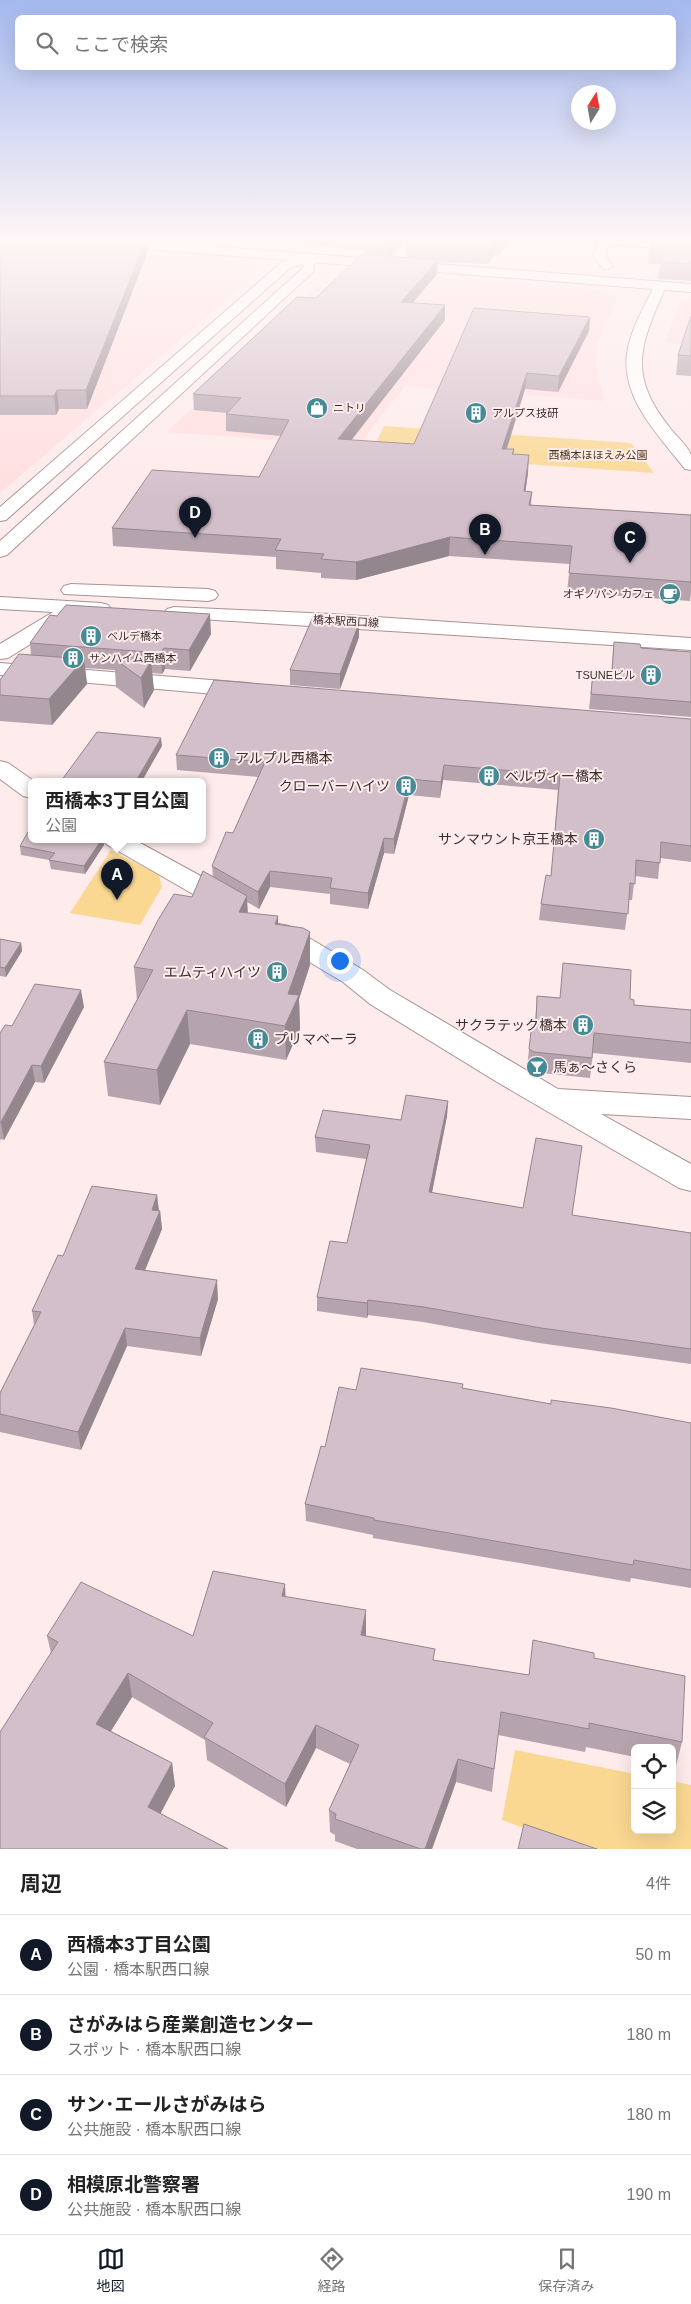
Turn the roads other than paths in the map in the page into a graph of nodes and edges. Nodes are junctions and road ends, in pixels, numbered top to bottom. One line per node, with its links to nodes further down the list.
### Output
1 (216, 326): 5 (main road)
2 (246, 326): 6 (main road)
3 (644, 326): 4 (main road)
4 (691, 466)
5 (0, 516)
6 (0, 551)
7 (0, 589): 10 (main road, 橋本駅西口線)
8 (0, 603): 9 (main road, 橋本駅西口線)
9 (75, 608): 13 (main road, 橋本駅西口線); 14 (main road)
10 (486, 611)
11 (578, 617): 12 (main road)
12 (691, 625)
13 (691, 644)
14 (0, 653)
15 (0, 669): 16 (main road)
16 (266, 692)
17 (0, 768): 18 (main road)
18 (28, 789)
19 (122, 843): 20 (main road)
20 (551, 1100): 21 (main road); 22 (main road)
21 (691, 1108)
22 (691, 1179)

